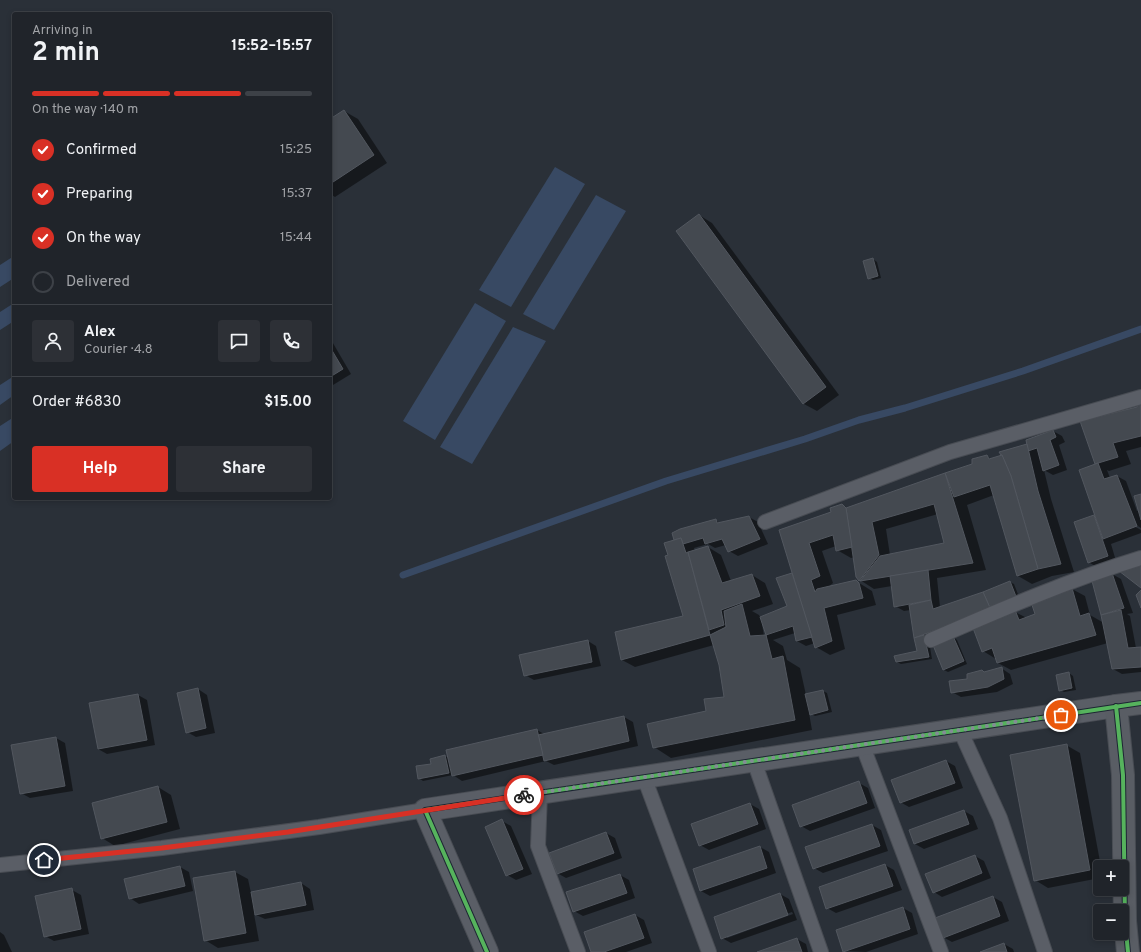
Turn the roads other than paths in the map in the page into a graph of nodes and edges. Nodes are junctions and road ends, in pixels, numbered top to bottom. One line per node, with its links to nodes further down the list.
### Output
1 (1141, 397): 2 (lane)
2 (765, 522)
3 (1141, 558): 4 (lane)
4 (931, 640)
5 (1141, 703): 6 (street)
6 (1116, 706): 7 (street); 20 (street)
7 (960, 730): 8 (street); 19 (lane)
8 (862, 744): 9 (street); 18 (lane)
9 (754, 761): 10 (street); 17 (lane)
10 (644, 777): 11 (street); 16 (lane)
11 (540, 793): 12 (street); 15 (lane)
12 (425, 810): 13 (lane); 14 (street)
13 (0, 865)
14 (487, 952)
15 (578, 952)
16 (709, 952)
17 (821, 952)
18 (941, 952)
19 (1045, 952)
20 (1128, 952)

